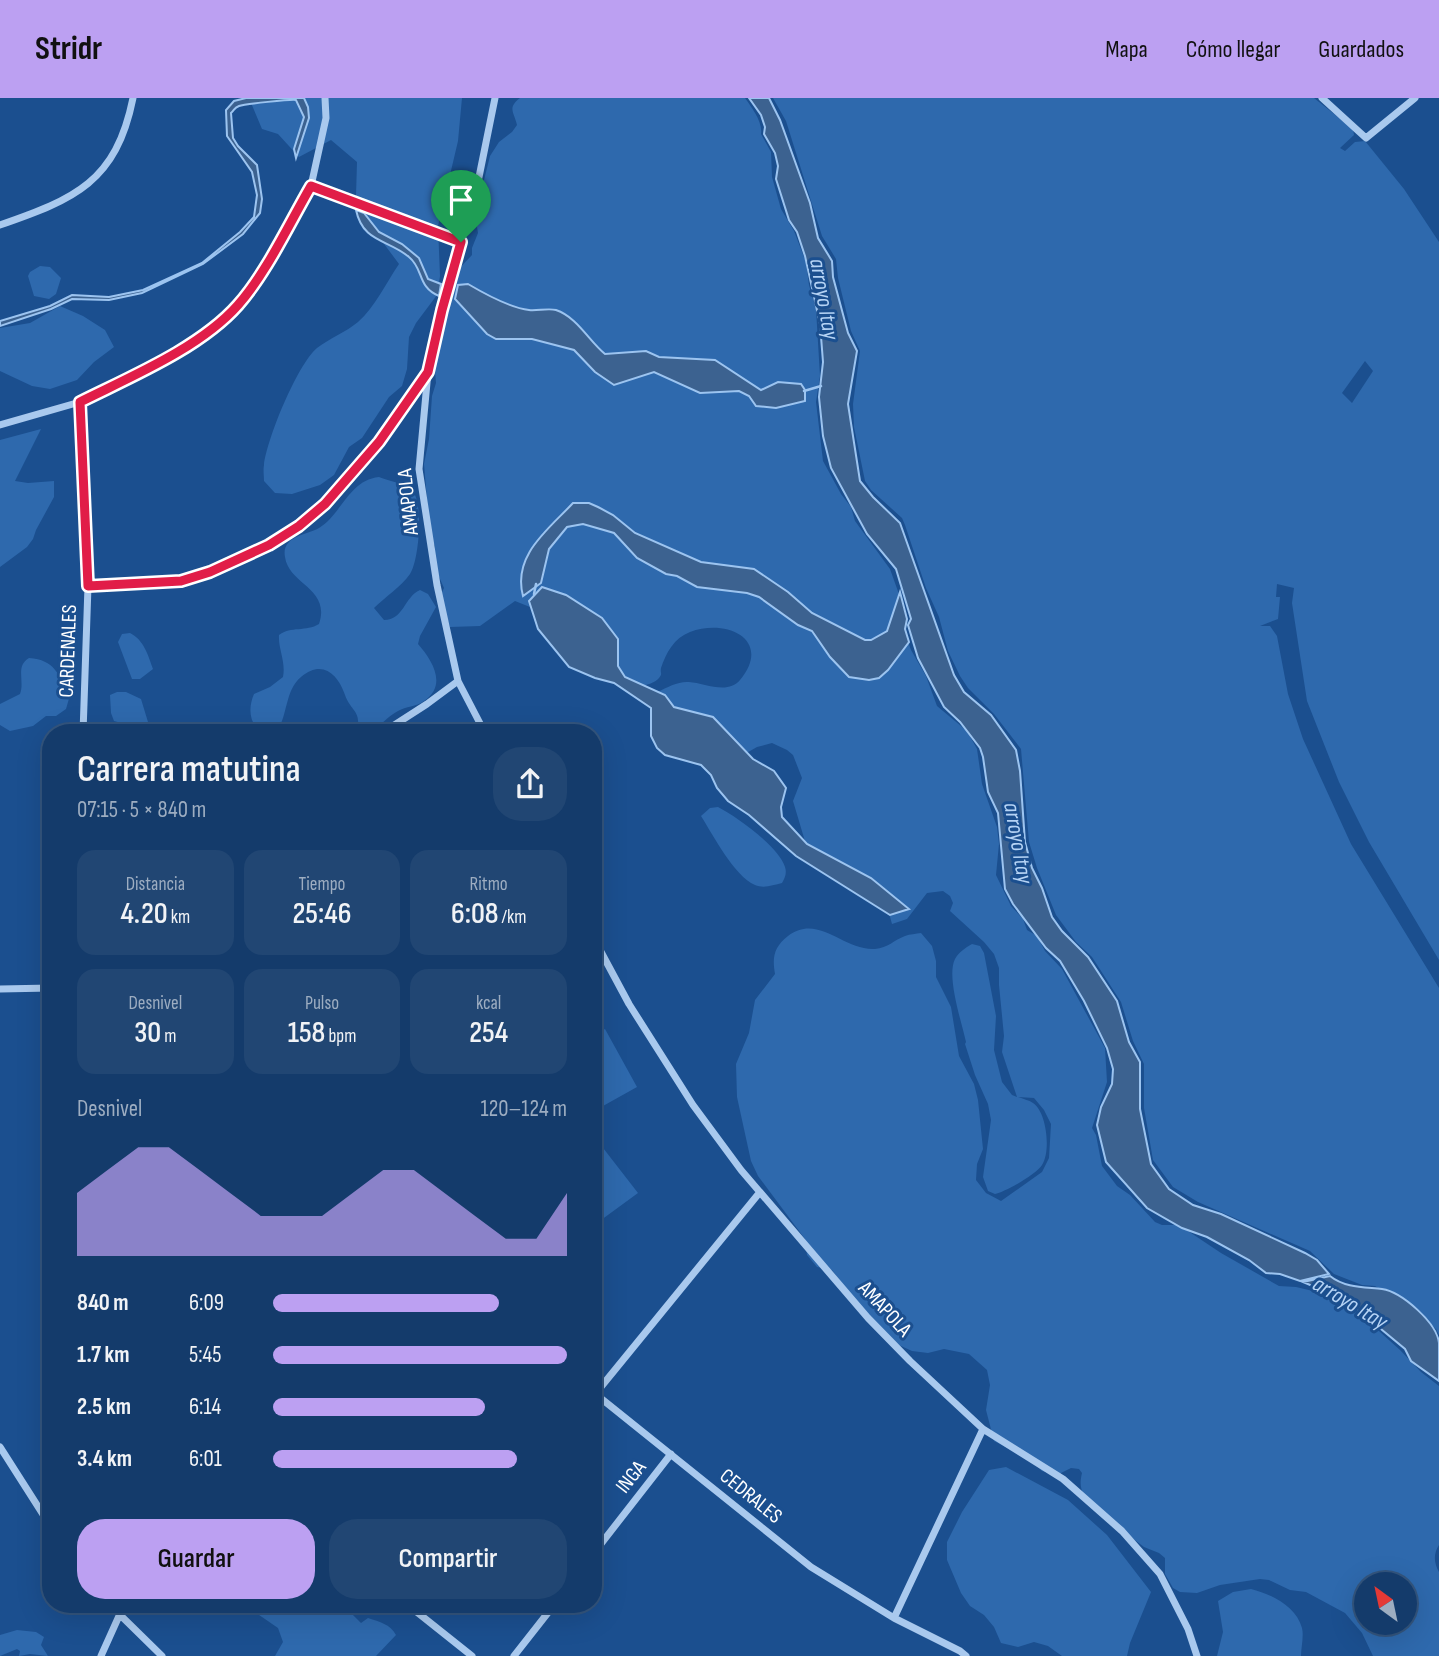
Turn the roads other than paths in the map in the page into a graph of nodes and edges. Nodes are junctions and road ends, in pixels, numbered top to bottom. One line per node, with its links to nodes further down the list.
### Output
1 (133, 98): 7 (street)
2 (325, 98): 6 (street)
3 (495, 98): 8 (street, AMAPOLA)
4 (1322, 98): 5 (street)
5 (1415, 98)
6 (311, 186): 8 (street); 10 (street)
7 (0, 225)
8 (461, 242): 9 (street, AMAPOLA)
9 (428, 372): 12 (street); 13 (street, AMAPOLA)
10 (80, 402): 11 (street); 12 (street, CARDENALES)
11 (0, 425)
12 (88, 586): 14 (street, CARDENALES)
13 (458, 681): 15 (street); 16 (street, AMAPOLA)
14 (83, 724)
15 (396, 724)
16 (480, 724)
17 (602, 954): 20 (street, AMAPOLA)
18 (42, 988): 19 (street)
19 (0, 989)
20 (760, 1192): 21 (street); 23 (street, AMAPOLA)
21 (602, 1383)
22 (602, 1399): 25 (street, CEDRALES)
23 (984, 1429): 32 (street); 38 (street, AMAPOLA)
24 (0, 1447): 26 (street)
25 (671, 1454): 27 (street, INGA); 32 (street, CEDRALES)
26 (42, 1513)
27 (602, 1542)
28 (117, 1613): 31 (street)
29 (418, 1613): 35 (street)
30 (548, 1613): 36 (street)
31 (119, 1616): 33 (street); 34 (street)
32 (894, 1618): 37 (street, CEDRALES)
33 (101, 1656)
34 (162, 1656)
35 (472, 1656)
36 (514, 1656)
37 (965, 1656)
38 (1197, 1656)

